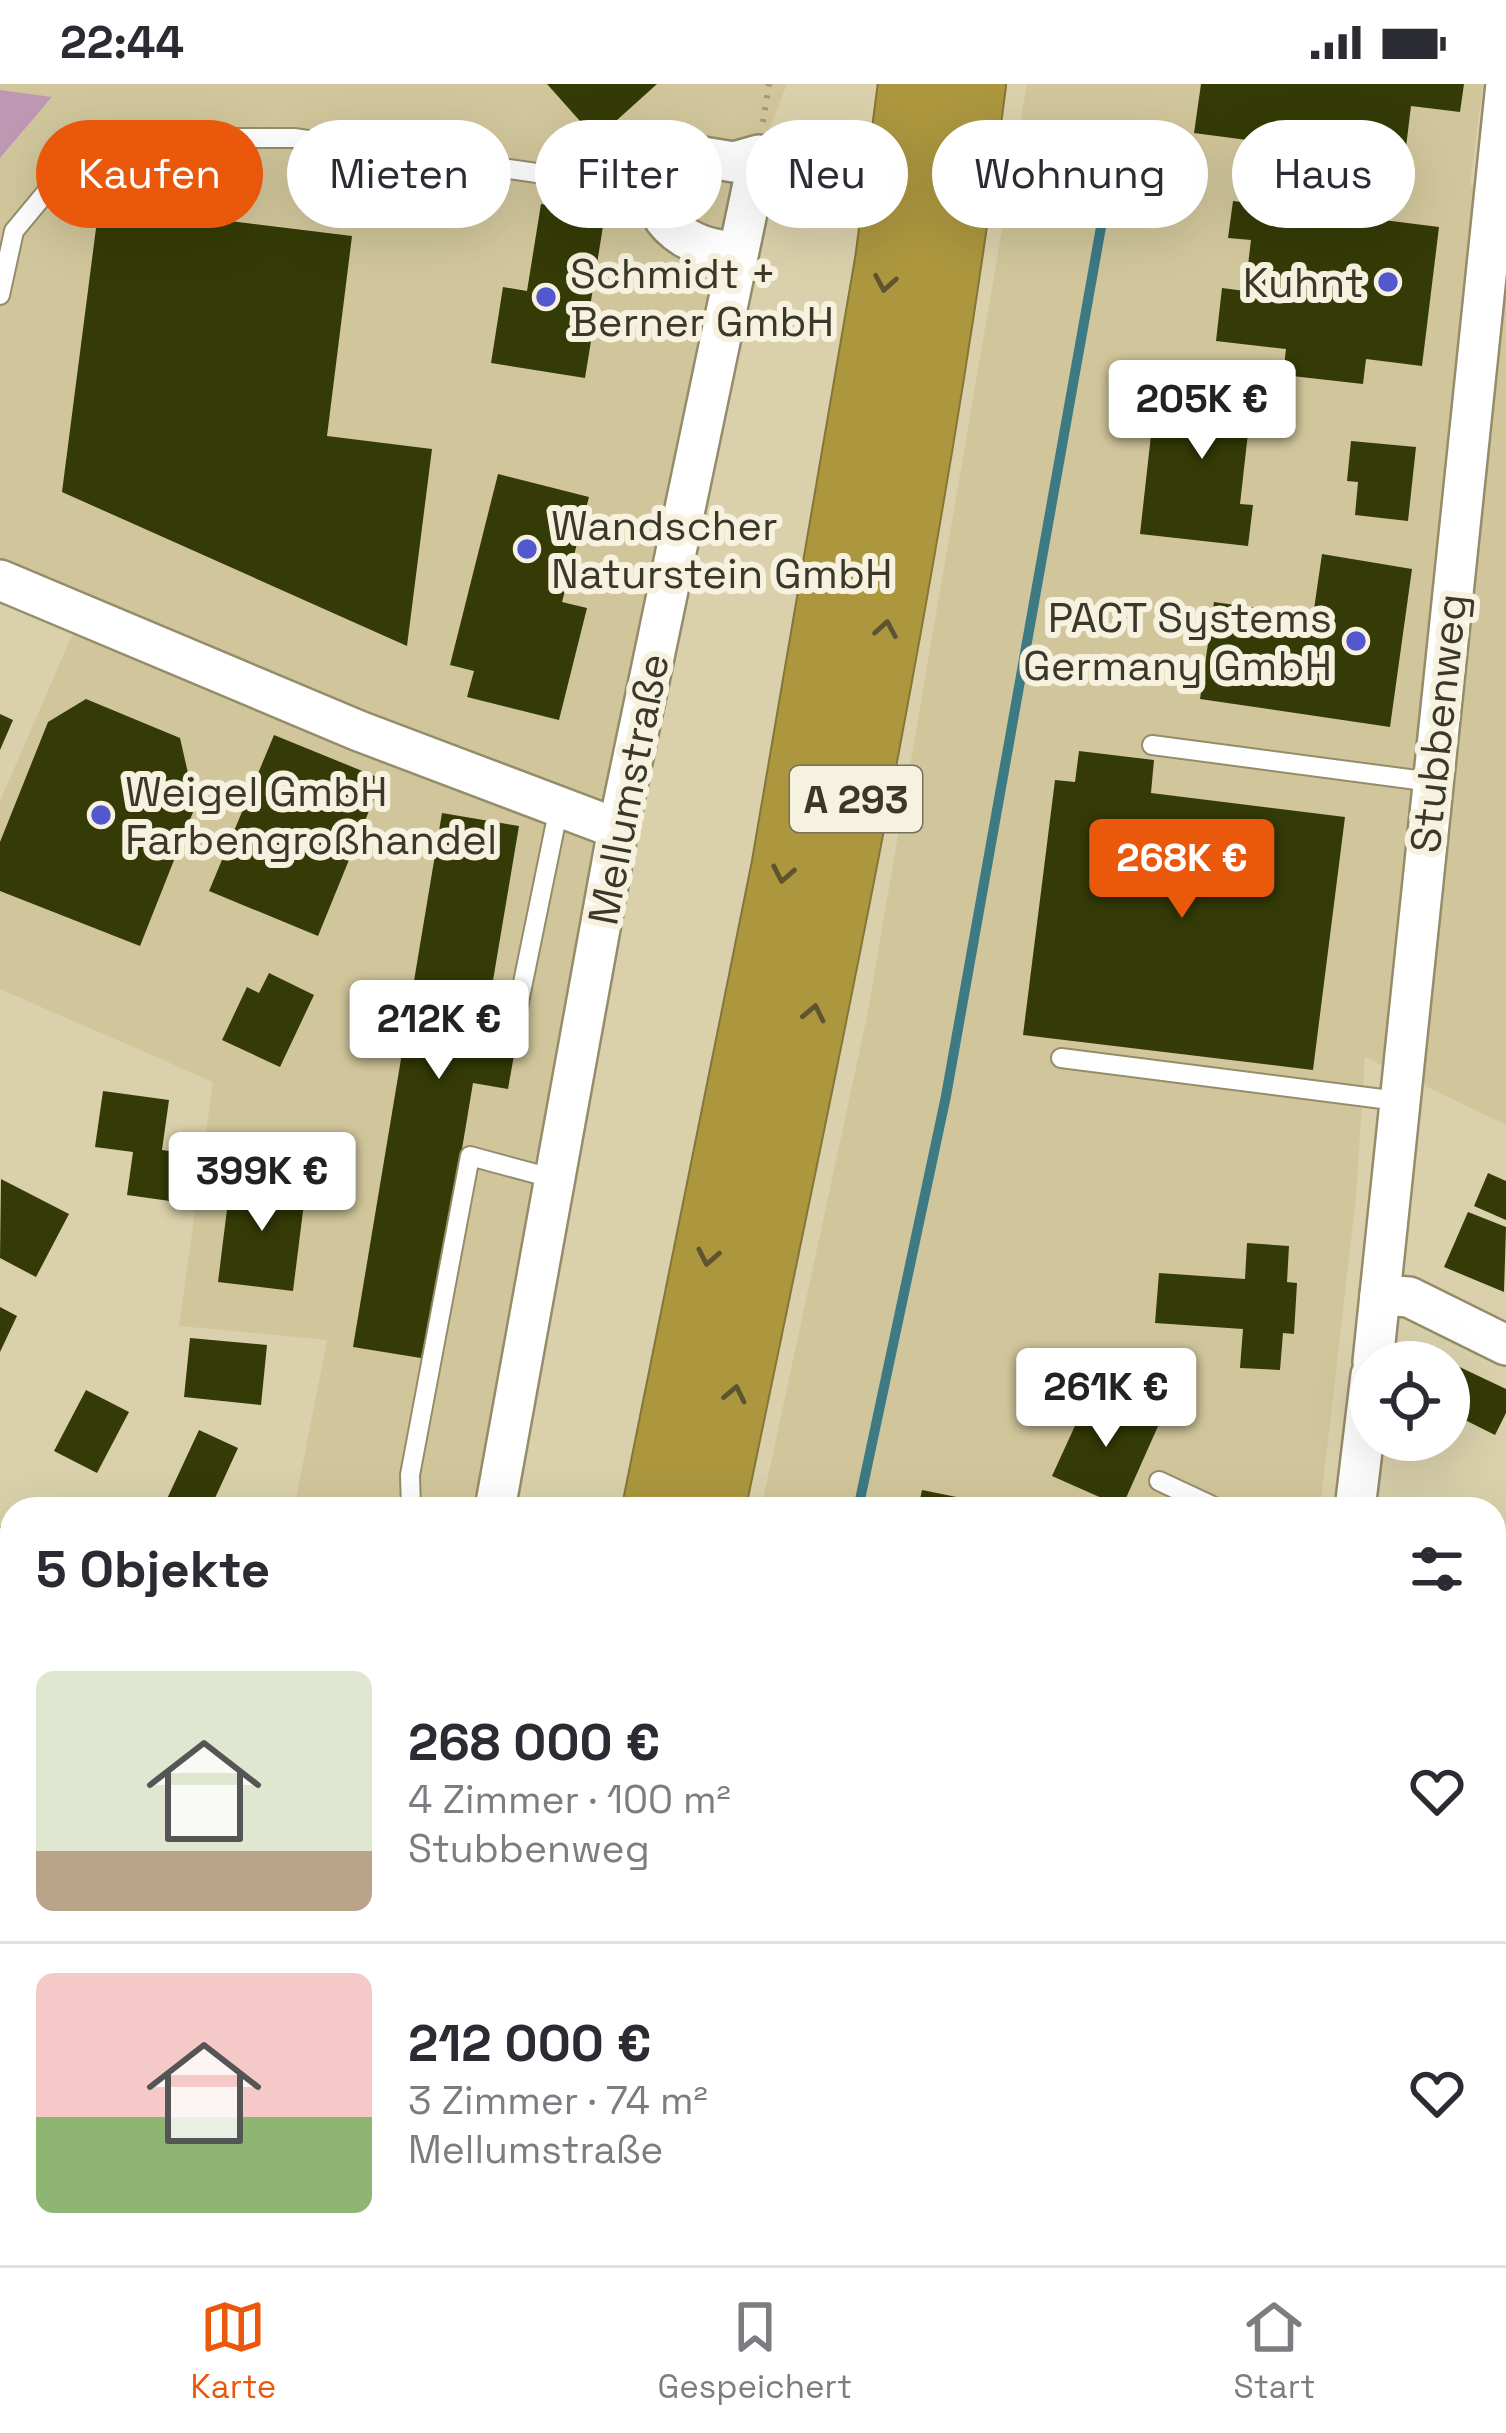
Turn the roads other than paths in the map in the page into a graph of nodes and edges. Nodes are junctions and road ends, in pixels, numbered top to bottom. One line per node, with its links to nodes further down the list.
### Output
1 (912, 84): 25 (highway, A 293, one-way to 25)
2 (972, 84): 26 (highway, A 293, one-way to 2)
3 (1506, 84): 11 (street, Stubbenweg)
4 (722, 160): 7 (street, Mellumstraße)
5 (535, 173): 8 (lane)
6 (670, 228): 7 (street)
7 (732, 284): 13 (street, Mellumstraße)
8 (0, 295)
9 (0, 580): 12 (street)
10 (1152, 745): 11 (lane)
11 (1432, 782): 16 (street, Stubbenweg)
12 (559, 807): 13 (street); 14 (lane)
13 (618, 829): 17 (street, Mellumstraße)
14 (518, 1007)
15 (1061, 1058): 16 (lane)
16 (1398, 1101): 18 (street, Stubbenweg)
17 (555, 1179): 23 (lane); 24 (street, Mellumstraße)
18 (1380, 1295): 19 (street, Stubbenweg); 20 (street)
19 (1375, 1341)
20 (1506, 1345)
21 (1361, 1461): 28 (street)
22 (1159, 1481): 27 (lane)
23 (412, 1497)
24 (498, 1497)
25 (658, 1497)
26 (713, 1497)
27 (1194, 1497)
28 (1356, 1497)

